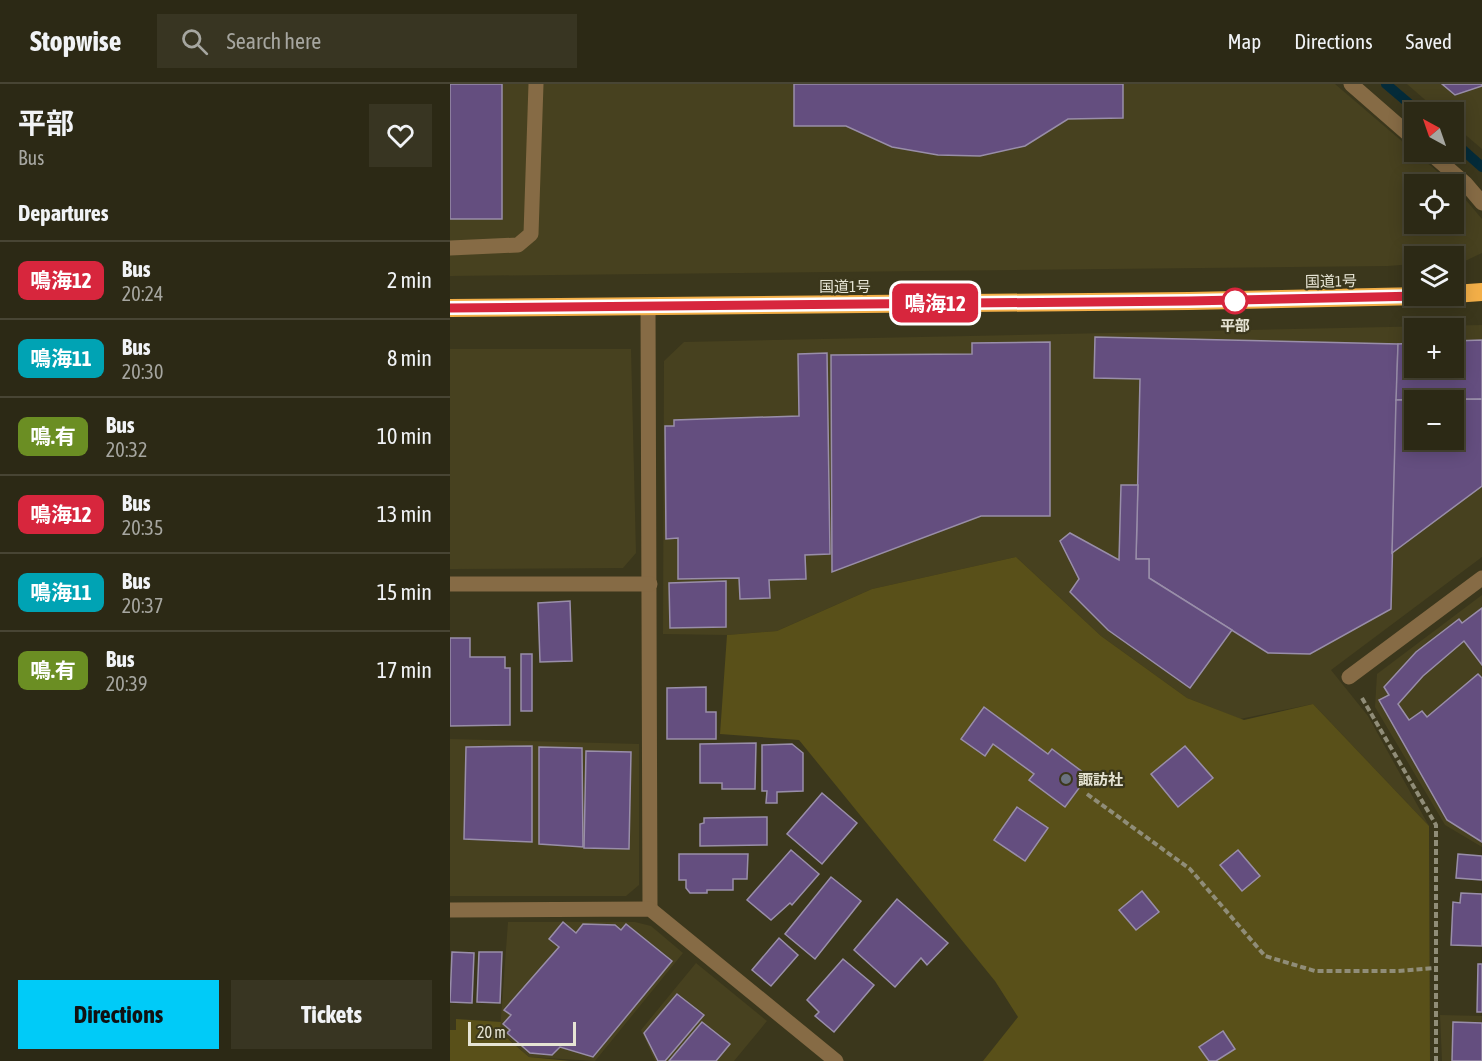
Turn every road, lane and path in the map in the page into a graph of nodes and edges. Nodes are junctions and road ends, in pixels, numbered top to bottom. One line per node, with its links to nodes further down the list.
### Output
1 (536, 84): 6 (street)
2 (1351, 84): 3 (street)
3 (1404, 130)
4 (1441, 162): 5 (street)
5 (1482, 202)
6 (450, 248)
7 (1482, 292): 8 (highway)
8 (1464, 293)
9 (1404, 296): 10 (highway, 国道1号)
10 (648, 306): 11 (highway, 国道1号); 14 (street)
11 (450, 308)
12 (1482, 578): 15 (street)
13 (450, 584): 14 (street)
14 (650, 584): 17 (street)
15 (1349, 677): 19 (path)
16 (1087, 794): 19 (path)
17 (651, 909): 18 (street); 20 (street)
18 (450, 910)
19 (1436, 968): 21 (path)
20 (836, 1061)
21 (1436, 1061)

